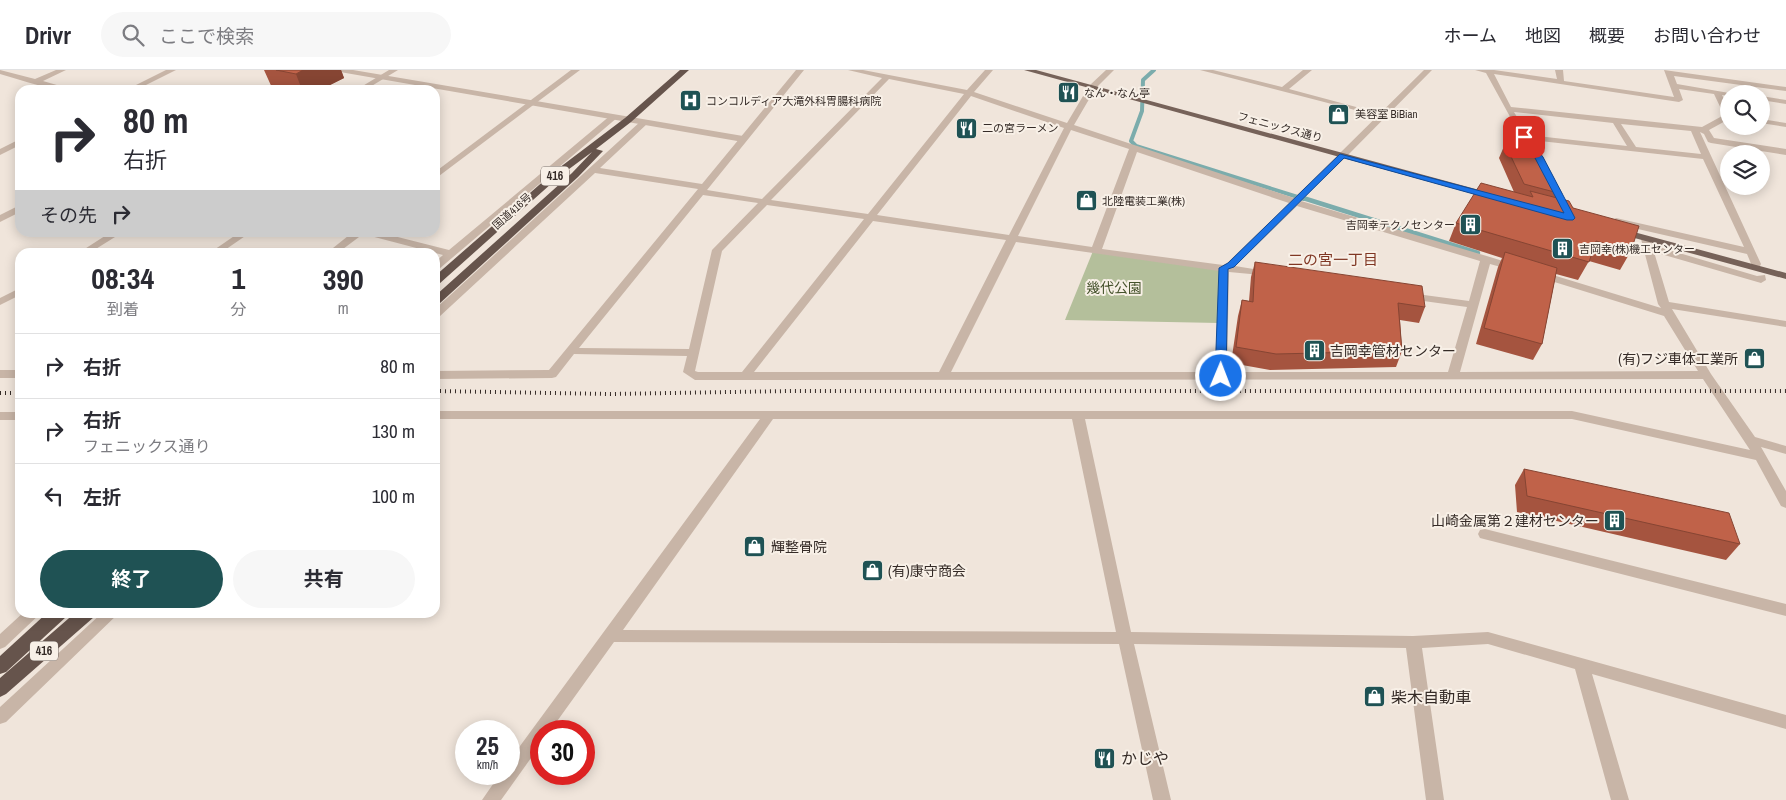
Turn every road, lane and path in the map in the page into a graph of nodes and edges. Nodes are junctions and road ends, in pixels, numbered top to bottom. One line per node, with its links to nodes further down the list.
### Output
1 (62, 70): 22 (street)
2 (172, 70): 25 (street)
3 (340, 70): 20 (street)
4 (394, 70): 20 (street)
5 (576, 70): 39 (street)
6 (685, 70): 43 (highway, 国道416号 / 416)
7 (800, 70): 52 (street)
8 (852, 70): 21 (street)
9 (989, 70): 33 (street)
10 (1028, 70): 30 (main road, フェニックス通り)
11 (1110, 70): 30 (street)
12 (1204, 70): 32 (street)
13 (1308, 70): 32 (street)
14 (1428, 70): 41 (street)
15 (1479, 70): 19 (street)
16 (1559, 70): 23 (street)
17 (1668, 71): 28 (street); 31 (street)
18 (0, 72): 22 (street)
19 (1489, 72): 23 (street); 40 (street)
20 (382, 77): 26 (street); 27 (street)
21 (887, 77): 33 (street); 69 (street)
22 (33, 82): 24 (street)
23 (1561, 83): 28 (street)
24 (47, 85)
25 (140, 85)
26 (368, 85)
27 (428, 85)
28 (1674, 86): 34 (street)
29 (440, 87): 39 (street)
30 (1092, 88): 49 (street); 61 (main road, フェニックス通り)
31 (1786, 89)
32 (1283, 90): 41 (street)
33 (969, 92): 49 (street); 73 (street)
34 (1717, 92): 35 (street); 36 (street)
35 (1720, 92)
36 (1720, 99)
37 (1770, 99): 38 (street)
38 (1786, 102)
39 (532, 103): 42 (street); 64 (street)
40 (1508, 109): 44 (street); 51 (street)
41 (1382, 115): 61 (street)
42 (614, 117): 43 (street); 88 (street)
43 (628, 120): 46 (street); 96 (highway, 国道416号 / 416); 99 (highway, 国道416号 / 416)
44 (1615, 120): 50 (street); 58 (street)
45 (1720, 120): 50 (street)
46 (644, 122): 52 (street); 65 (street)
47 (1770, 122): 48 (street)
48 (1786, 125)
49 (1069, 126): 56 (street); 79 (street)
50 (1699, 130): 60 (street); 62 (street)
51 (1524, 137): 57 (street); 58 (street)
52 (743, 139): 67 (street)
53 (0, 142): 54 (street)
54 (15, 144)
55 (15, 146): 59 (street)
56 (1134, 148): 70 (street); 86 (street)
57 (1532, 148)
58 (1633, 149): 62 (street)
59 (0, 152)
60 (1786, 152)
61 (1343, 155): 68 (main road, フェニックス通り); 70 (street)
62 (1707, 157): 87 (street)
63 (440, 163): 64 (street)
64 (450, 165): 66 (street)
65 (593, 170): 67 (street); 103 (street)
66 (440, 172)
67 (701, 189): 69 (street); 105 (street)
68 (1497, 198)
69 (763, 202): 73 (street); 106 (street)
70 (1295, 202): 89 (street); 92 (street)
71 (15, 210): 72 (street)
72 (0, 218)
73 (871, 218): 79 (street); 111 (street)
74 (1607, 228): 80 (main road); 87 (street)
75 (110, 237): 81 (street)
76 (239, 237): 82 (street)
77 (354, 237): 83 (street)
78 (384, 237): 84 (street)
79 (1013, 238): 86 (street); 110 (street)
80 (1647, 243): 94 (main road); 95 (street); 102 (street)
81 (92, 248)
82 (222, 248)
83 (339, 248)
84 (427, 248)
85 (440, 251): 88 (street)
86 (1096, 251): 92 (street)
87 (1751, 252): 91 (street)
88 (450, 254): 90 (street)
89 (1486, 260): 101 (street); 102 (street)
90 (440, 263)
91 (1756, 264)
92 (1224, 268): 93 (street); 113 (street)
93 (1281, 276)
94 (1786, 276)
95 (1761, 277)
96 (440, 278)
97 (15, 294): 100 (street)
98 (1396, 294): 101 (street)
99 (440, 297)
100 (0, 302)
101 (1473, 305): 114 (street)
102 (1666, 309): 104 (street); 112 (street)
103 (440, 310)
104 (1786, 324)
105 (570, 350): 106 (street); 109 (street)
106 (693, 353): 111 (street)
107 (0, 374): 108 (street)
108 (15, 374)
109 (440, 374)
110 (944, 374): 111 (street); 113 (street)
111 (746, 375)
112 (1706, 375): 114 (street); 120 (street)
113 (1221, 376): 114 (street)
114 (1453, 376)
115 (440, 415): 118 (street)
116 (0, 416): 117 (street)
117 (15, 416)
118 (768, 416): 119 (street); 130 (street)
119 (1078, 417): 122 (street); 131 (street)
120 (1750, 440): 121 (street); 122 (street)
121 (1786, 450)
122 (1758, 456): 123 (street)
123 (1786, 503)
124 (1485, 534): 125 (street)
125 (1786, 610)
126 (28, 618): 133 (street)
127 (53, 618): 135 (highway, 416)
128 (81, 618): 136 (highway, 416)
129 (107, 618): 137 (street)
130 (609, 636): 131 (street); 139 (street)
131 (1125, 638): 132 (street); 140 (street)
132 (1413, 642): 134 (street); 141 (street)
133 (0, 643)
134 (1582, 666): 138 (street); 142 (street)
135 (0, 667)
136 (0, 690)
137 (0, 717)
138 (1786, 722)
139 (491, 800)
140 (1162, 800)
141 (1435, 800)
142 (1620, 800)

